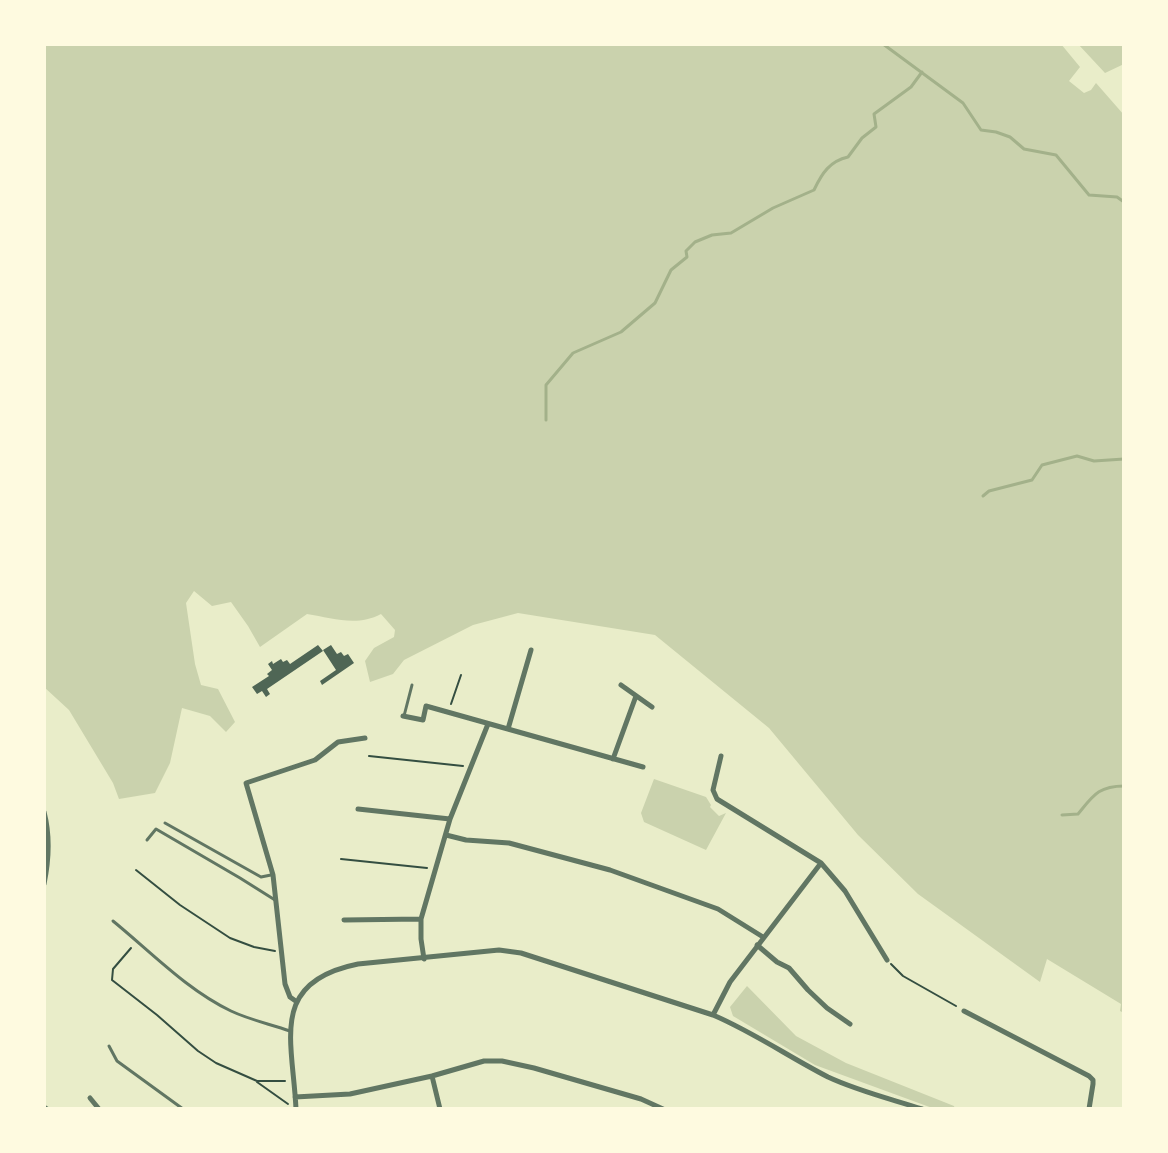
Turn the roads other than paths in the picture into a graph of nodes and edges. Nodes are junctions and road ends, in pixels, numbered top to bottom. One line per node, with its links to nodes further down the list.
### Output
1 (531, 650): 8 (street)
2 (412, 685): 6 (lane)
3 (621, 685): 4 (street)
4 (636, 696): 5 (street); 11 (street)
5 (652, 707)
6 (403, 716): 7 (street)
7 (488, 724): 8 (street); 15 (street)
8 (508, 729): 11 (street)
9 (365, 738): 20 (street)
10 (721, 756): 19 (street)
11 (613, 759): 12 (street)
12 (643, 767)
13 (358, 809): 15 (street)
14 (44, 812): 21 (street)
15 (450, 819): 17 (street)
16 (165, 823): 20 (lane)
17 (446, 835): 23 (street); 26 (street)
18 (147, 840): 22 (lane)
19 (821, 863): 26 (street); 29 (street)
20 (273, 875): 22 (street)
21 (44, 884)
22 (275, 900): 30 (street)
23 (421, 919): 24 (street); 28 (street)
24 (344, 920)
25 (113, 921): 34 (lane)
26 (763, 937): 27 (street)
27 (757, 945): 32 (street); 33 (street)
28 (424, 959): 30 (street); 32 (street)
29 (887, 960)
30 (297, 1002): 34 (street)
31 (964, 1011): 45 (street)
32 (713, 1015): 44 (street)
33 (850, 1024)
34 (290, 1031): 37 (street)
35 (109, 1046): 40 (lane)
36 (432, 1076): 37 (street); 42 (street); 43 (street)
37 (295, 1097): 41 (street)
38 (90, 1098): 39 (street)
39 (99, 1109)
40 (183, 1109)
41 (295, 1109)
42 (440, 1109)
43 (663, 1109)
44 (922, 1109)
45 (1089, 1109)

